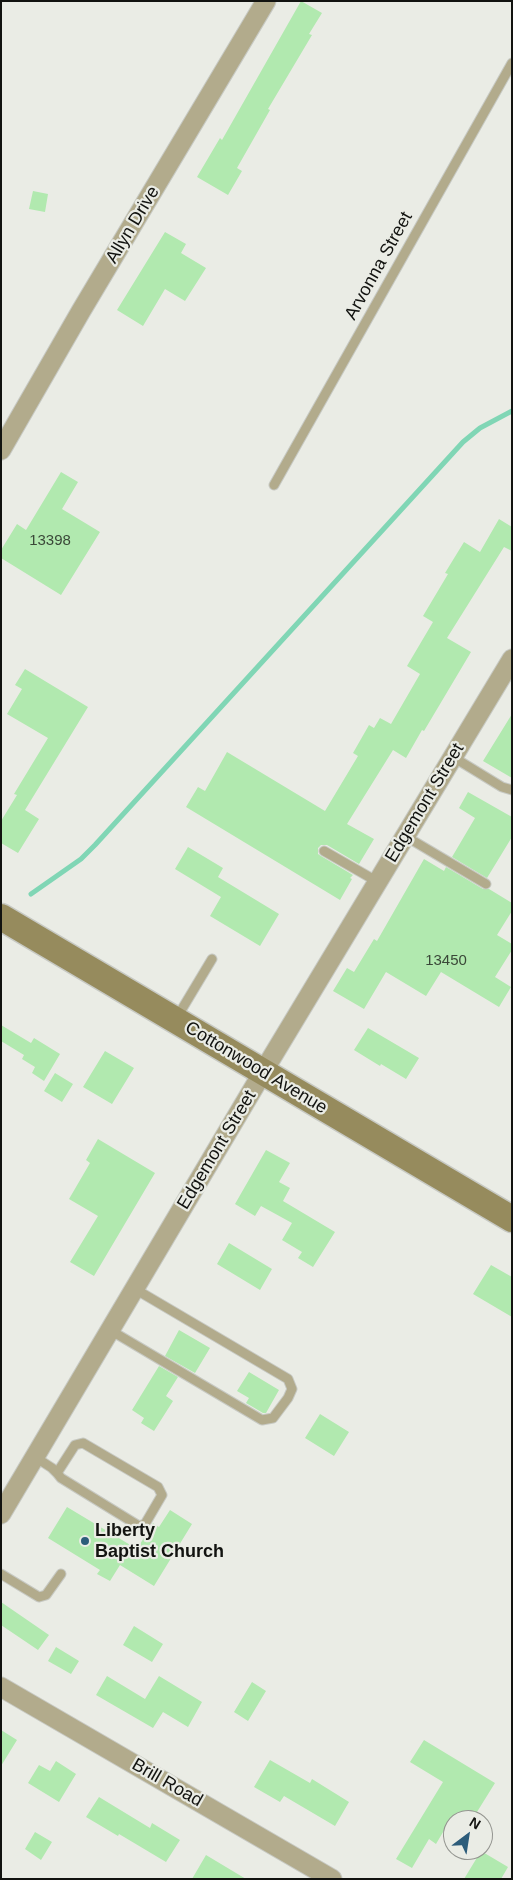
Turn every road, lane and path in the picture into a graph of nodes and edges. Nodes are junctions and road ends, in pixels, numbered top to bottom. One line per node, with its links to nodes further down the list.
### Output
1 (266, 1): 3 (street, Allyn Drive)
2 (512, 64): 4 (lane, Arvonna Street)
3 (1, 450)
4 (274, 485)
5 (512, 660): 6 (street, Edgemont Street)
6 (453, 757): 7 (lane); 8 (street, Edgemont Street)
7 (512, 790)
8 (406, 836): 10 (street, Edgemont Street); 11 (lane)
9 (324, 851): 10 (lane)
10 (378, 882): 15 (street, Edgemont Street)
11 (486, 884)
12 (1, 917): 14 (street, Cottonwood Avenue)
13 (212, 959): 14 (lane)
14 (175, 1020): 15 (street, Cottonwood Avenue)
15 (263, 1072): 16 (street, Cottonwood Avenue); 17 (street, Edgemont Street)
16 (512, 1219)
17 (135, 1289): 18 (street, Edgemont Street); 18 (lane)
18 (110, 1330): 19 (street, Edgemont Street)
19 (35, 1457): 20 (lane); 21 (street, Edgemont Street)
20 (57, 1473): 20 (lane)
21 (1, 1514)
22 (1, 1574): 23 (lane)
23 (61, 1574)
24 (1, 1687): 25 (street, Brill Road)
25 (332, 1879)

